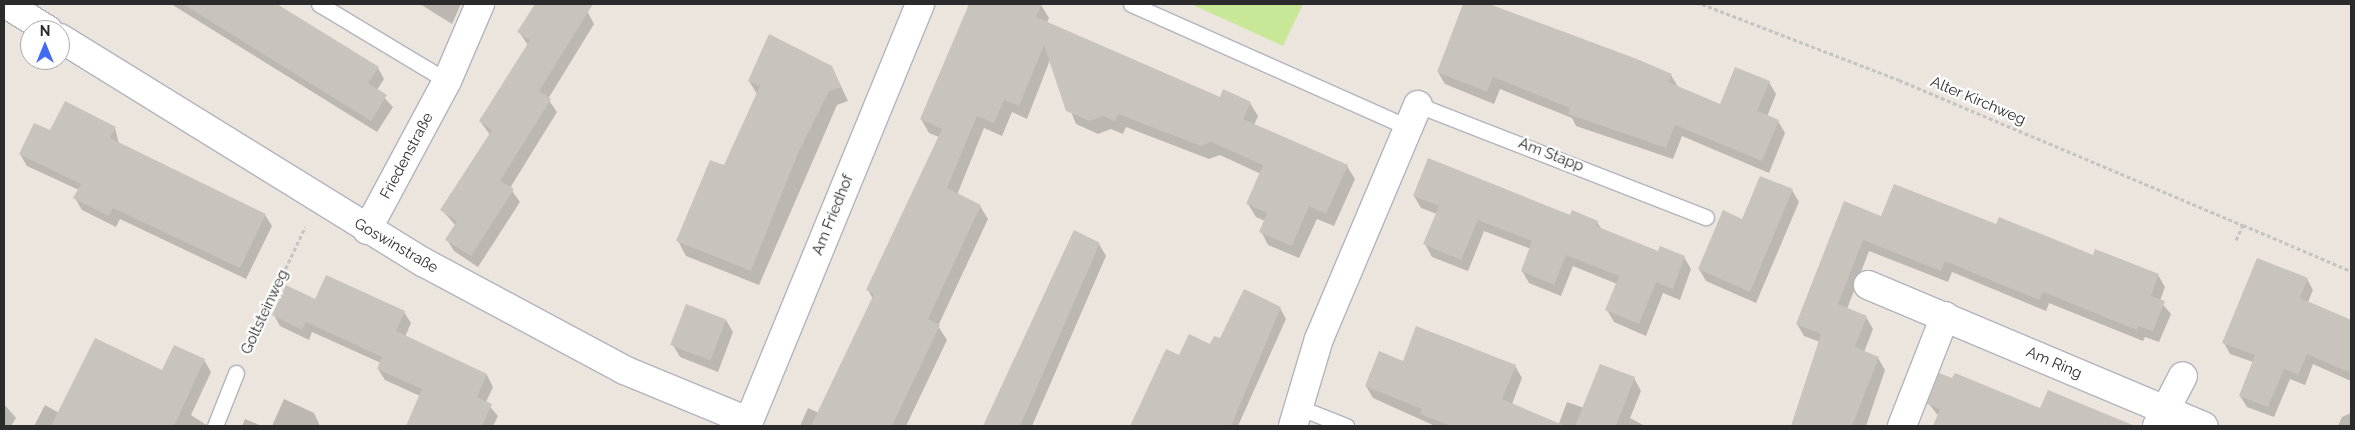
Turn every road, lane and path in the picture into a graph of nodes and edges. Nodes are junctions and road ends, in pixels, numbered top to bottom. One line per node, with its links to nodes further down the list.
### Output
1 (6, 4): 7 (street)
2 (319, 4): 9 (lane)
3 (480, 4): 9 (street, Friedenstraße)
4 (920, 4): 23 (street, Am Friedhof)
5 (1131, 4): 10 (lane, Am Stapp)
6 (1702, 4): 13 (path, Alter Kirchweg)
7 (32, 20)
8 (70, 44): 11 (street, Goswinstraße)
9 (447, 82): 14 (street, Friedenstraße)
10 (1412, 116): 12 (lane, Am Stapp); 21 (street)
11 (318, 200): 14 (street, Goswinstraße); 19 (path, Goltsteinweg)
12 (1706, 218)
13 (2243, 226): 15 (path); 16 (path, Alter Kirchweg)
14 (367, 230): 23 (street, Goswinstraße)
15 (2236, 240)
16 (2351, 271)
17 (1868, 286): 18 (street, Am Ring)
18 (1945, 316): 22 (street, Am Ring); 26 (street)
19 (236, 373): 24 (lane, Goltsteinweg)
20 (2183, 376): 22 (street)
21 (1296, 416): 25 (lane)
22 (2160, 418): 27 (street, Am Ring)
23 (748, 424)
24 (215, 426)
25 (1346, 426)
26 (1902, 426)
27 (2204, 426)

